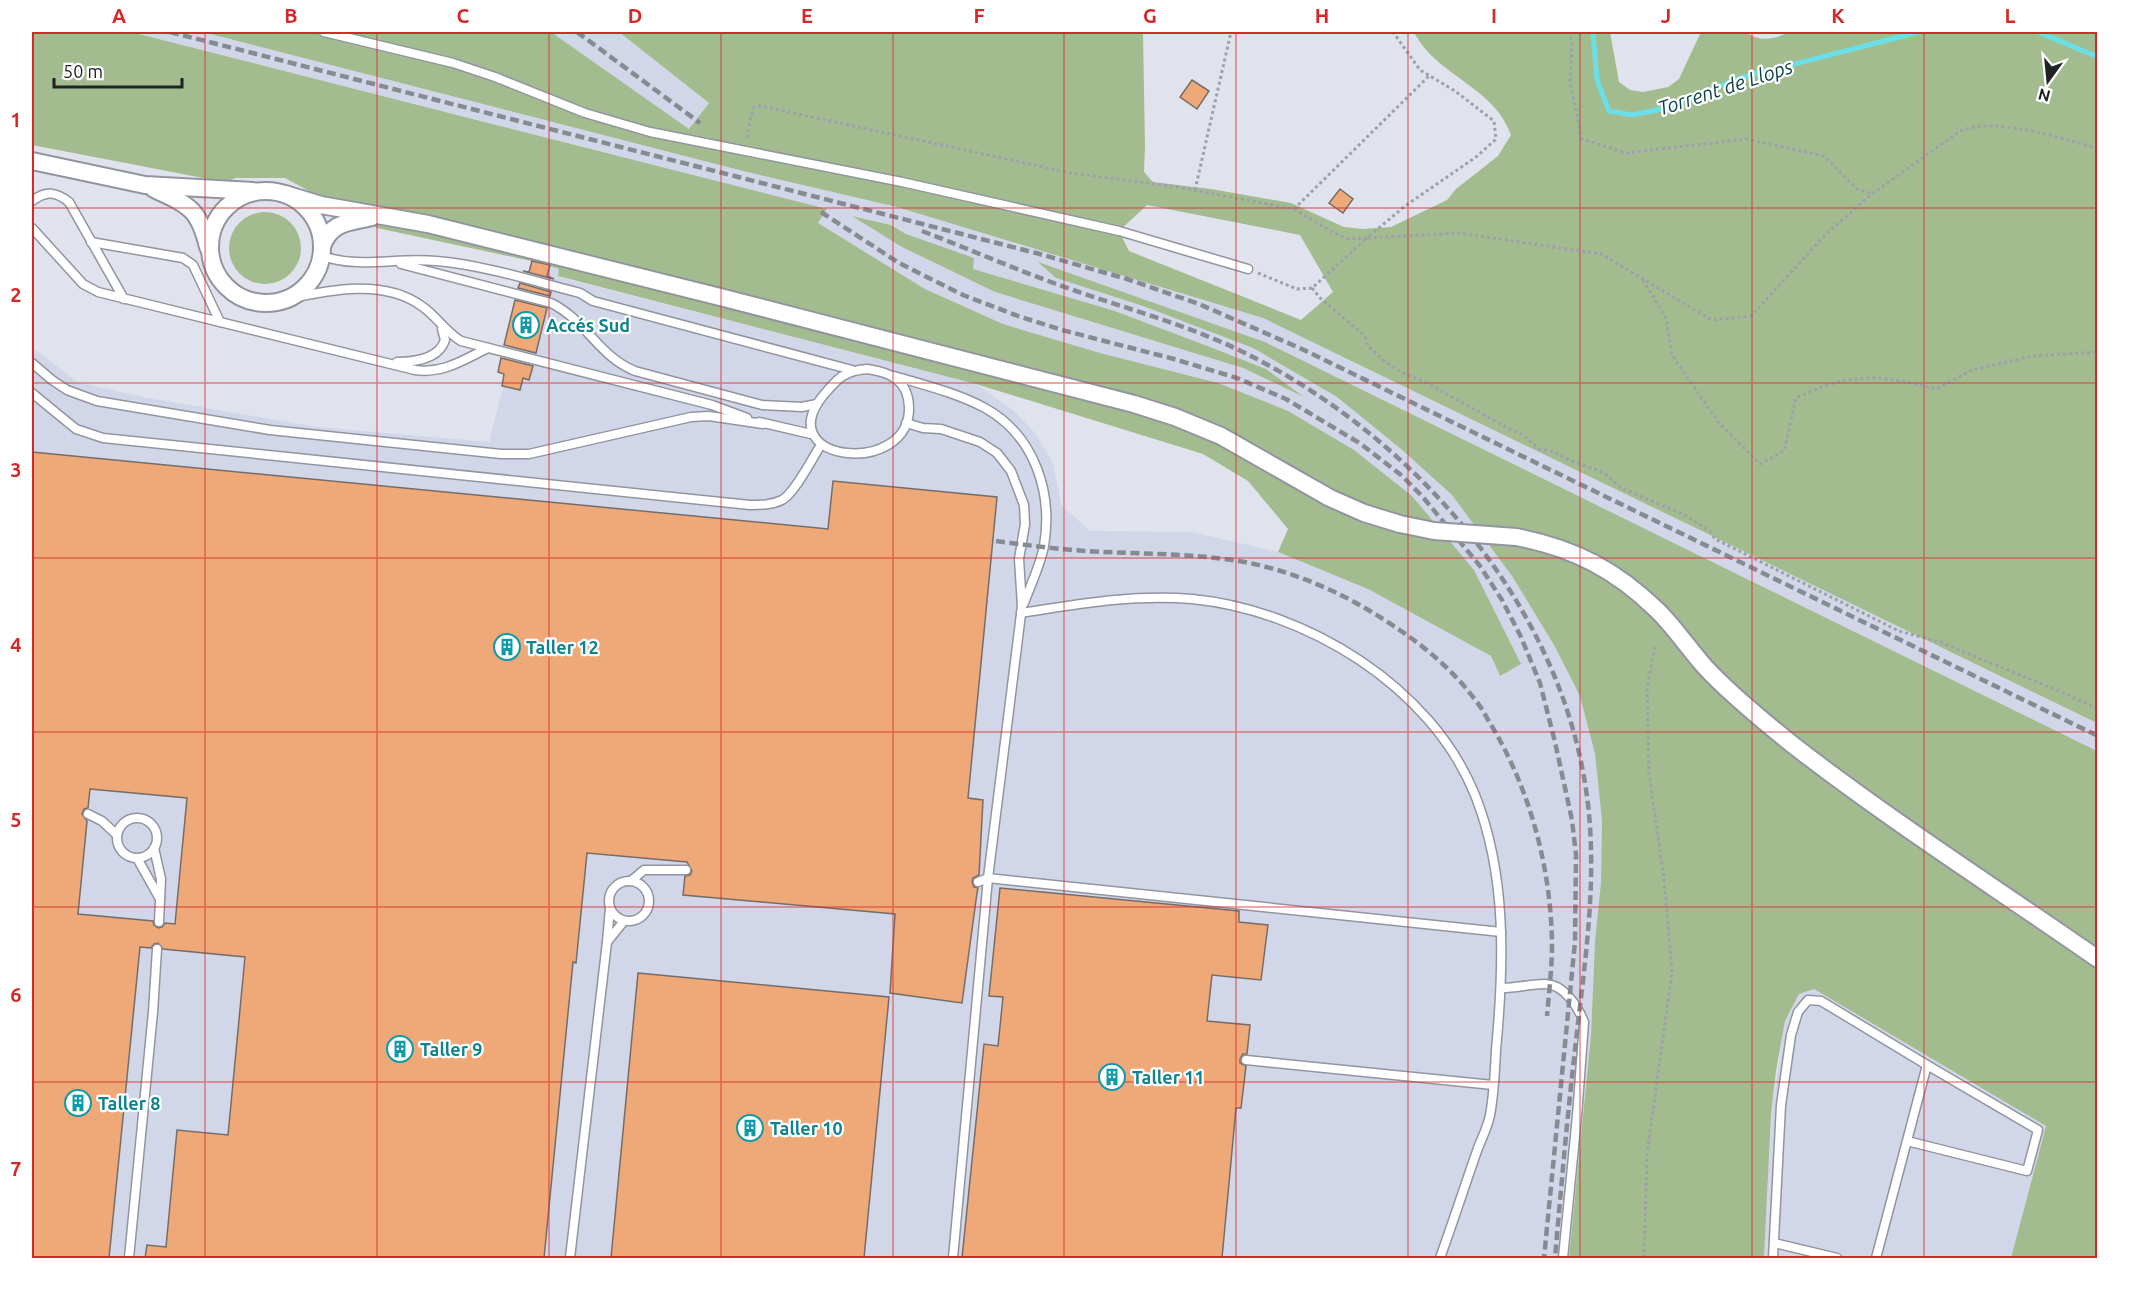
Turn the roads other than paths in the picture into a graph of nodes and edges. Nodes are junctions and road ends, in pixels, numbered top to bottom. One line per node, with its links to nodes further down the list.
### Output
1 (324, 32): 13 (lane)
2 (32, 161): 3 (street)
3 (145, 185): 4 (street); 11 (street)
4 (268, 191): 5 (street); 11 (street)
5 (285, 194): 7 (street); 10 (street)
6 (32, 201): 9 (lane)
7 (379, 216): 10 (street); 45 (street, bridge)
8 (32, 228): 14 (lane)
9 (91, 242): 14 (lane); 16 (lane)
10 (322, 251): 12 (lane); 15 (street)
11 (211, 260): 15 (street)
12 (392, 262): 21 (lane); 24 (lane)
13 (1248, 269)
14 (124, 299): 16 (lane)
15 (287, 299): 17 (lane)
16 (220, 322): 19 (lane)
17 (439, 324): 18 (lane); 19 (lane)
18 (488, 348): 19 (lane); 26 (lane)
19 (385, 362)
20 (32, 363): 26 (lane)
21 (852, 370): 22 (lane); 24 (lane)
22 (894, 376): 25 (lane); 29 (lane)
23 (32, 393): 28 (lane)
24 (817, 404): 27 (lane)
25 (906, 423): 28 (lane); 29 (lane)
26 (763, 424): 27 (lane)
27 (811, 434): 28 (lane)
28 (821, 445)
29 (1022, 609): 35 (lane); 42 (lane)
30 (88, 814): 31 (lane)
31 (117, 835): 32 (lane); 33 (lane)
32 (154, 848): 33 (lane); 38 (lane)
33 (137, 858): 38 (lane)
34 (686, 870): 36 (lane)
35 (988, 878): 37 (lane); 42 (lane); 54 (lane)
36 (631, 881): 39 (lane); 40 (lane)
37 (978, 882)
38 (160, 899): 41 (lane)
39 (610, 907): 40 (lane); 43 (lane)
40 (624, 921): 43 (lane)
41 (159, 922)
42 (1501, 932): 46 (lane)
43 (607, 942): 53 (lane)
44 (158, 948): 52 (lane)
45 (2097, 959)
46 (1502, 988): 49 (lane); 56 (lane)
47 (1246, 1060): 49 (lane)
48 (1927, 1065): 50 (lane); 50 (lane); 51 (lane)
49 (1493, 1085): 55 (lane)
50 (1907, 1141): 59 (lane)
51 (1774, 1243): 57 (lane); 58 (lane)
52 (129, 1258)
53 (570, 1258)
54 (953, 1258)
55 (1440, 1258)
56 (1563, 1258)
57 (1773, 1258)
58 (1837, 1258)
59 (1876, 1258)

